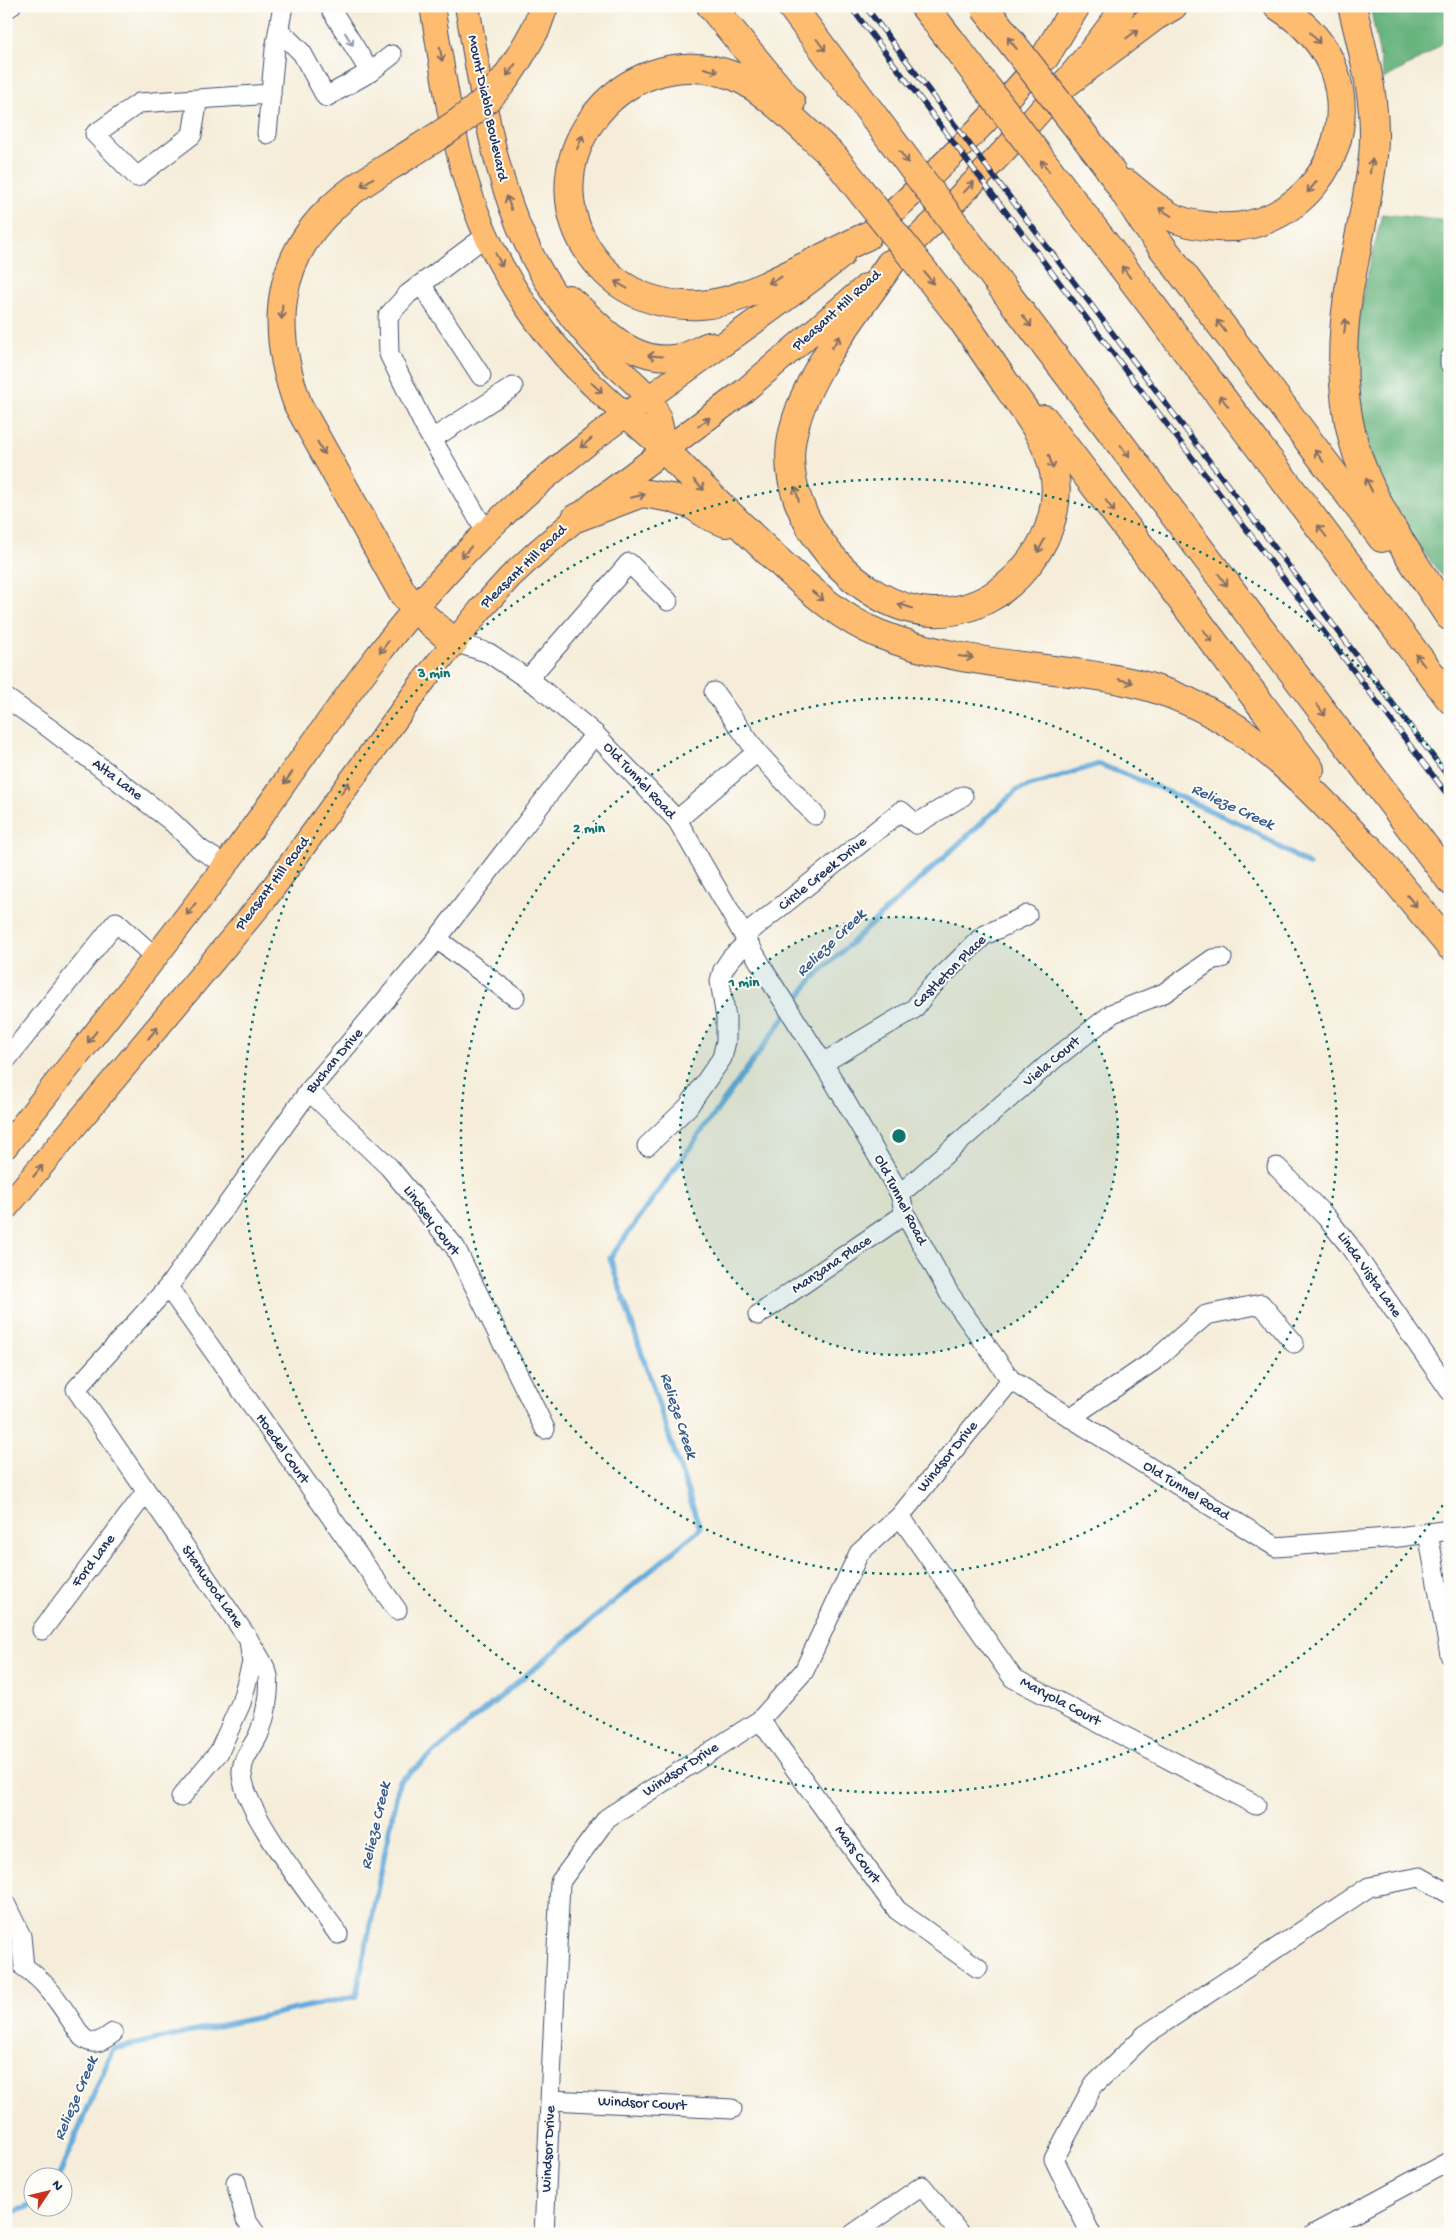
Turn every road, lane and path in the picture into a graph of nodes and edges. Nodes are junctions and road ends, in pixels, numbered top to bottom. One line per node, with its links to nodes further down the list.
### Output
1 (11, 6): 16 (street)
2 (283, 6): 18 (street)
3 (329, 6): 21 (street, one-way to 21)
4 (432, 6): 28 (main road, one-way to 28)
5 (467, 6): 31 (main road, Mount Diablo Boulevard, one-way to 5)
6 (711, 6): 26 (highway)
7 (791, 6): 61 (highway, one-way to 61, bridge)
8 (924, 6): 53 (highway, one-way to 8, bridge)
9 (1076, 6): 20 (highway)
10 (1086, 6): 20 (main road)
11 (1124, 6): 22 (main road, Pleasant Hill Road)
12 (1173, 6): 22 (highway, one-way to 12)
13 (1278, 6): 27 (highway, one-way to 27)
14 (1352, 6): 48 (highway, one-way to 14)
15 (984, 7): 27 (highway, one-way to 15, bridge)
16 (6, 10)
17 (540, 17): 47 (highway, one-way to 47, bridge)
18 (279, 30): 21 (street); 23 (street)
19 (392, 55): 21 (street)
20 (1045, 57): 29 (main road)
21 (370, 72)
22 (1065, 84): 30 (main road, Pleasant Hill Road, one-way to 22)
23 (271, 94): 24 (street); 25 (street)
24 (198, 99): 24 (street)
25 (267, 134)
26 (834, 157): 29 (highway, one-way to 26); 33 (highway, one-way to 33, bridge)
27 (1106, 164): 48 (highway, one-way to 27)
28 (486, 235): 32 (street); 40 (main road, one-way to 40)
29 (866, 236): 34 (main road)
30 (890, 264): 33 (highway, one-way to 30); 42 (main road, Pleasant Hill Road, one-way to 30)
31 (543, 276): 34 (main road, one-way to 31); 39 (main road, Mount Diablo Boulevard)
32 (421, 284): 37 (street); 41 (street)
33 (960, 317): 59 (highway, one-way to 59)
34 (750, 325): 39 (main road)
35 (1450, 359): 36 (street)
36 (1450, 364)
37 (481, 376)
38 (513, 387): 41 (street)
39 (648, 397): 40 (main road); 42 (main road, Mount Diablo Boulevard)
40 (625, 414): 42 (main road); 45 (main road, one-way to 45)
41 (432, 439): 45 (street)
42 (664, 450): 43 (main road, Pleasant Hill Road); 44 (highway, one-way to 44)
43 (576, 518): 44 (highway, one-way to 44); 49 (main road, Pleasant Hill Road)
44 (746, 531): 59 (highway, one-way to 59)
45 (486, 532): 47 (main road, one-way to 47)
46 (668, 601): 50 (street)
47 (415, 609): 49 (highway); 60 (main road, one-way to 60)
48 (1449, 616)
49 (454, 642): 50 (street, Old Tunnel Road); 76 (main road, Pleasant Hill Road, one-way to 49)
50 (528, 679): 54 (street, Old Tunnel Road)
51 (714, 692): 55 (street)
52 (6, 698): 60 (street, Alta Lane)
53 (1450, 699)
54 (595, 734): 58 (street, Old Tunnel Road); 63 (street, Buchan Drive)
55 (757, 752): 57 (street); 58 (street)
56 (963, 796): 64 (street, Circle Creek Drive)
57 (815, 816)
58 (677, 820): 64 (street, Old Tunnel Road)
59 (1381, 863): 65 (highway, one-way to 65)
60 (225, 865): 66 (main road, one-way to 66)
61 (1450, 880)
62 (1027, 915): 70 (street, Castleton Place)
63 (437, 939): 68 (street); 71 (street, Buchan Drive)
64 (746, 939): 70 (street, Old Tunnel Road); 73 (street, Circle Creek Drive)
65 (1450, 946)
66 (154, 956): 69 (street); 72 (main road, one-way to 72)
67 (1222, 958): 75 (street, Viela Court)
68 (515, 997)
69 (6, 1060)
70 (824, 1063): 75 (street, Old Tunnel Road)
71 (310, 1091): 78 (street, Buchan Drive); 85 (street, Lindsey Court)
72 (6, 1146)
73 (646, 1146)
74 (1277, 1167): 83 (street, Linda Vista Lane)
75 (900, 1194): 77 (street, Old Tunnel Road)
76 (6, 1208)
77 (905, 1214): 79 (street, Manzana Place); 81 (street, Old Tunnel Road)
78 (168, 1287): 82 (street, Buchan Drive); 90 (street, Hoedel Court)
79 (758, 1315)
80 (1294, 1343): 84 (street)
81 (1011, 1380): 84 (street, Old Tunnel Road); 87 (street, Windsor Drive)
82 (76, 1389): 86 (street, Stanwood Lane)
83 (1450, 1391)
84 (1070, 1418): 89 (street, Old Tunnel Road)
85 (545, 1429)
86 (146, 1492): 91 (street, Ford Lane); 92 (street, Stanwood Lane)
87 (900, 1516): 94 (street, Windsor Drive); 96 (street, Maryola Court)
88 (1450, 1530): 89 (street, Old Tunnel Road)
89 (1428, 1533): 93 (street)
90 (397, 1610)
91 (42, 1630)
92 (249, 1640): 95 (street, Stanwood Lane); 99 (street)
93 (1450, 1655)
94 (760, 1720): 100 (street, Mars Court); 102 (street, Windsor Drive)
95 (181, 1797)
96 (1256, 1805)
97 (1450, 1894): 110 (street)
98 (6, 1905): 101 (street)
99 (338, 1934)
100 (978, 1968)
101 (113, 2033)
102 (551, 2100): 103 (street, Windsor Court); 108 (street, Windsor Drive)
103 (732, 2108)
104 (1450, 2161): 111 (street)
105 (236, 2182): 107 (street)
106 (956, 2232): 109 (street)
107 (256, 2234)
108 (544, 2234)
109 (853, 2234)
110 (1092, 2234)
111 (1314, 2234)

